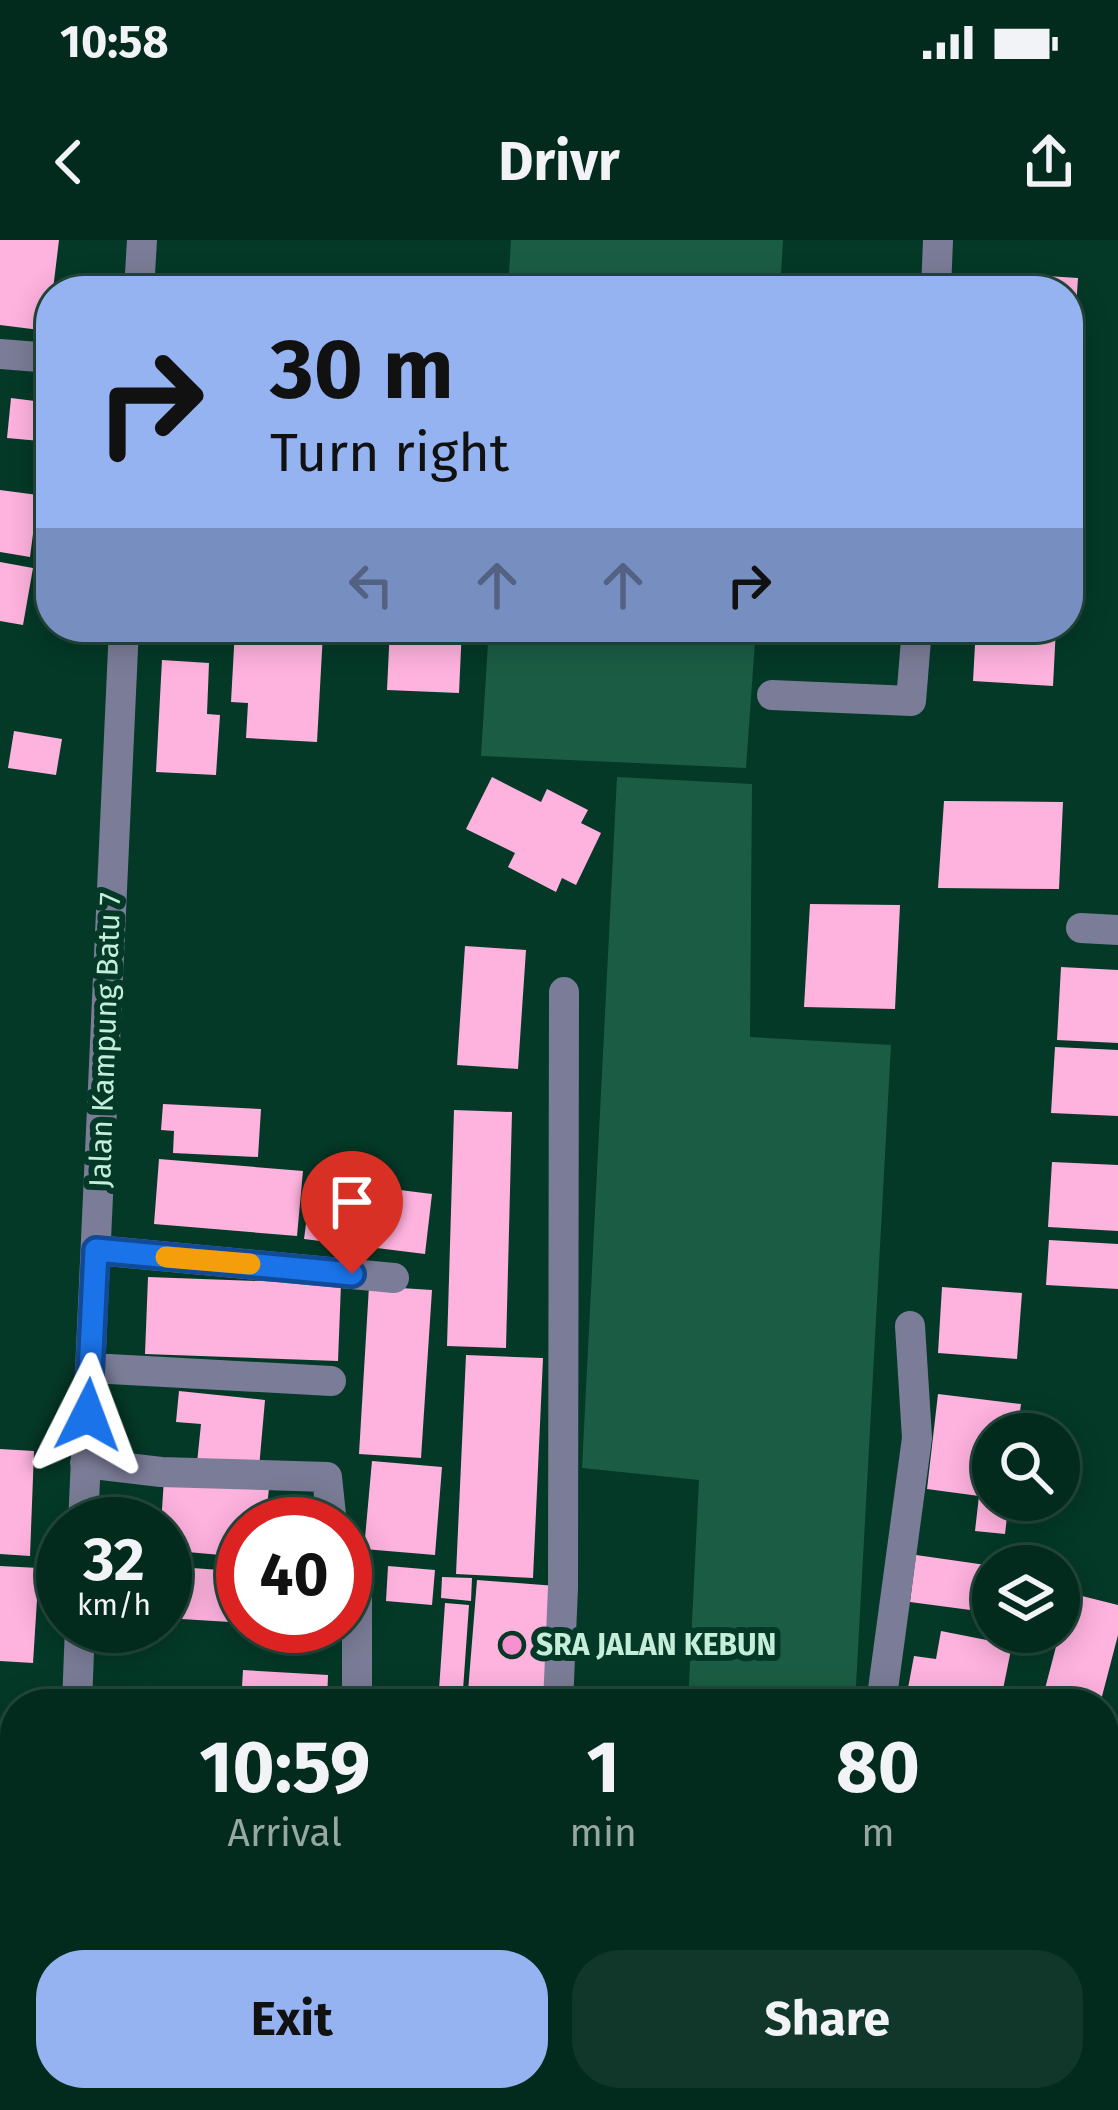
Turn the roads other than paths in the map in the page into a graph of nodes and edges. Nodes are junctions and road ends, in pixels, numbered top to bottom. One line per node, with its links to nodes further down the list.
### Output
1 (142, 240): 3 (street)
2 (938, 240): 4 (street)
3 (140, 276)
4 (936, 276)
5 (0, 354): 6 (street)
6 (36, 357)
7 (123, 642): 13 (street, Jalan Kampung Batu 7)
8 (916, 642): 9 (street)
9 (772, 694)
10 (1081, 928): 11 (street)
11 (1118, 930)
12 (564, 992): 25 (street)
13 (96, 1250): 14 (street); 16 (street, Jalan Kampung Batu 7)
14 (394, 1278)
15 (910, 1326): 26 (street)
16 (91, 1368): 17 (street); 18 (street, Jalan Kampung Batu 7)
17 (331, 1382)
18 (85, 1462): 19 (street, Jalan Kampung Batu 7); 20 (street)
19 (84, 1497)
20 (329, 1497)
21 (79, 1653): 23 (street)
22 (357, 1653): 24 (street)
23 (78, 1689)
24 (357, 1689)
25 (559, 1689)
26 (883, 1689)

